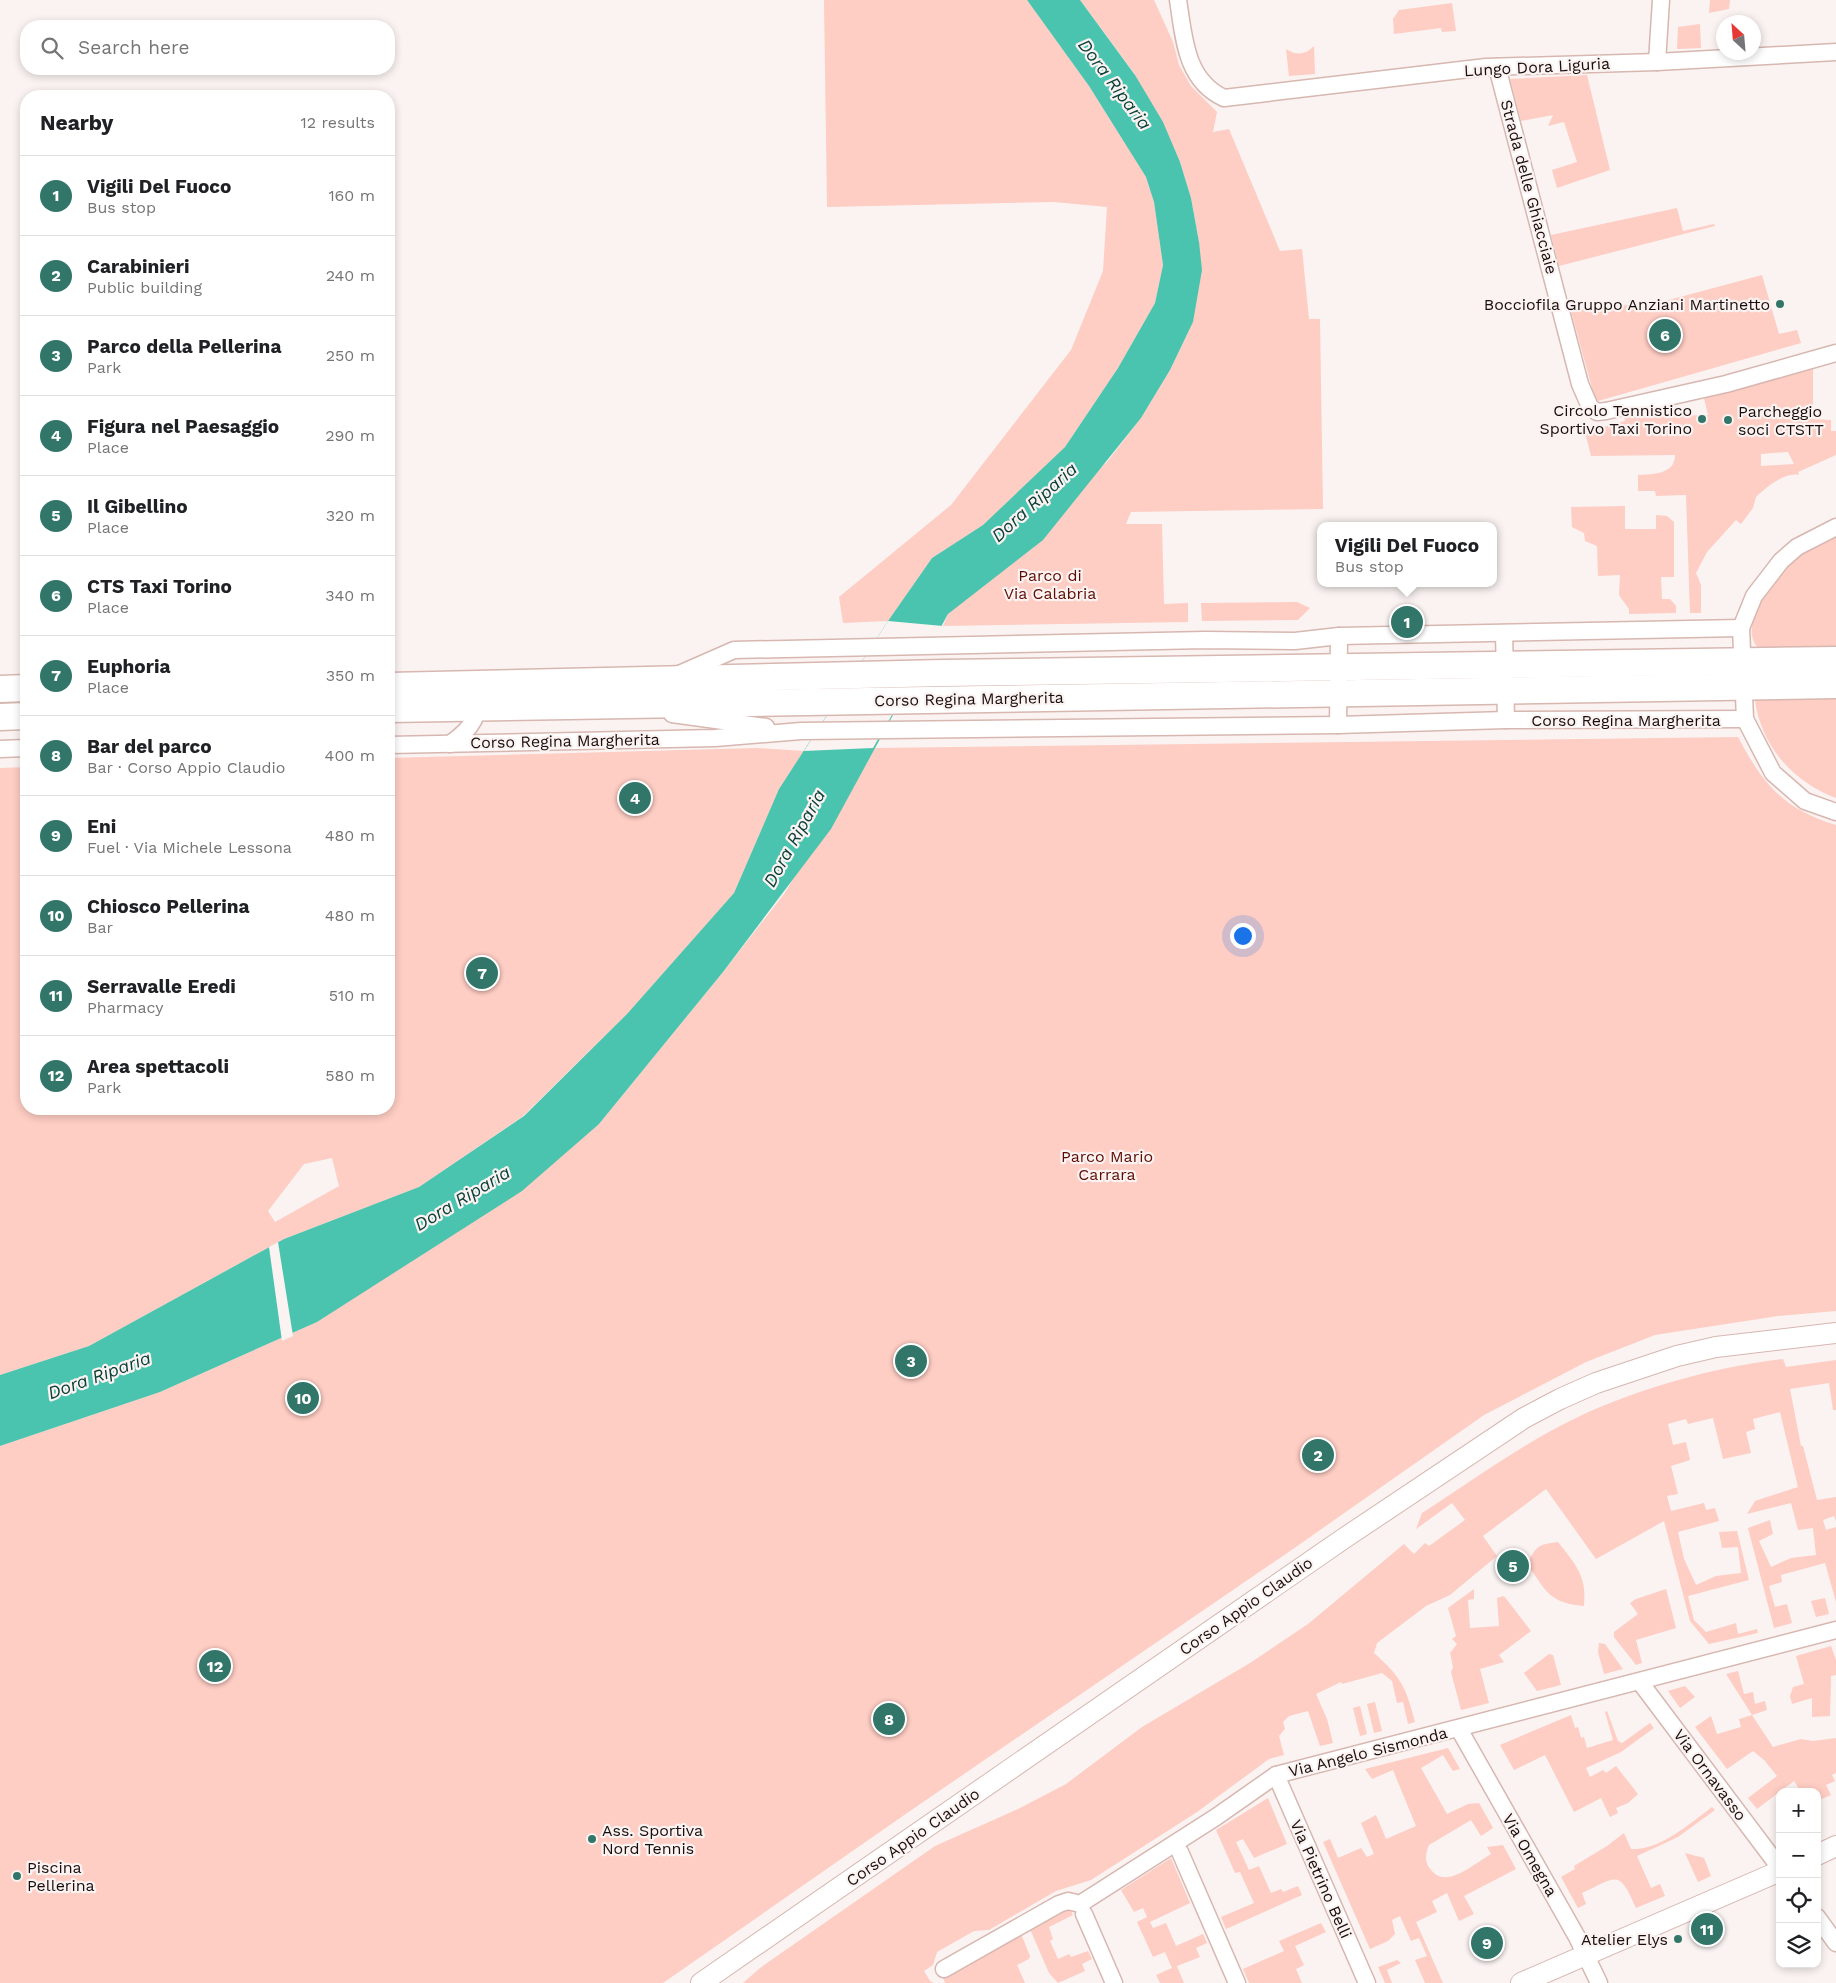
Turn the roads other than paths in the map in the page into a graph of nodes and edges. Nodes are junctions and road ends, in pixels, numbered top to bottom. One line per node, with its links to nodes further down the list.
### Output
1 (1178, 0): 5 (street, Lungo Dora Liguria)
2 (1661, 0): 4 (street)
3 (1836, 52): 4 (street, Lungo Dora Liguria)
4 (1657, 62): 5 (street, Lungo Dora Liguria)
5 (1497, 66): 6 (street, Strada delle Ghiacciaie)
6 (1836, 353)
7 (1836, 527): 8 (street, Corso Regina Margherita)
8 (1741, 628): 9 (street, Corso Regina Margherita); 14 (street, Corso Regina Margherita)
9 (1504, 632): 10 (street, Corso Regina Margherita); 12 (street)
10 (1339, 636): 13 (street); 15 (street, Corso Regina Margherita)
11 (1836, 660): 14 (main road, Corso Regina Margherita)
12 (1504, 664): 13 (main road, Corso Regina Margherita); 14 (main road, Corso Regina Margherita); 21 (street)
13 (1339, 666): 15 (main road, Corso Regina Margherita); 22 (street)
14 (1742, 674): 17 (main road, Corso Regina Margherita); 21 (main road, Corso Regina Margherita); 28 (street, Corso Regina Margherita)
15 (669, 679): 16 (main road, Corso Regina Margherita)
16 (476, 682): 18 (main road, Corso Regina Margherita); 24 (street, Corso Regina Margherita)
17 (1836, 684)
18 (395, 686)
19 (20, 688): 20 (main road)
20 (0, 689)
21 (1505, 690): 22 (main road, Corso Regina Margherita); 29 (street)
22 (1338, 693): 23 (main road, Corso Regina Margherita); 30 (street)
23 (599, 705): 24 (main road, Corso Regina Margherita); 31 (street, Corso Regina Margherita)
24 (478, 708): 25 (main road, Corso Regina Margherita); 32 (street, Corso Regina Margherita)
25 (395, 709)
26 (20, 716): 27 (main road)
27 (0, 717)
28 (1745, 719): 29 (street, Corso Regina Margherita); 36 (street, Corso Regina Margherita)
29 (1506, 720): 30 (street, Corso Regina Margherita)
30 (1338, 724): 31 (street, Corso Regina Margherita)
31 (801, 731): 32 (street, Corso Regina Margherita)
32 (450, 744): 33 (street, Corso Regina Margherita)
33 (395, 745)
34 (20, 748): 35 (street)
35 (0, 749)
36 (1836, 812)
37 (1836, 1333): 52 (street, Corso Appio Claudio)
38 (1836, 1630): 39 (street, Via Angelo Sismonda)
39 (1640, 1682): 40 (street, Via Angelo Sismonda); 45 (street, Via Ornavasso)
40 (1459, 1729): 41 (street, Via Angelo Sismonda); 50 (street, Via Omegna)
41 (1276, 1775): 51 (street, Via Angelo Sismonda); 55 (street, Via Pietrino Belli)
42 (1836, 1846): 44 (street)
43 (1180, 1852): 54 (street)
44 (1821, 1853)
45 (1776, 1865)
46 (1776, 1872): 50 (street)
47 (1084, 1914): 53 (street)
48 (1821, 1923): 49 (street)
49 (1836, 1943)
50 (1586, 1955): 56 (street); 57 (street, Via Omegna)
51 (944, 1969)
52 (701, 1983)
53 (1114, 1983)
54 (1237, 1983)
55 (1367, 1983)
56 (1521, 1983)
57 (1599, 1983)

